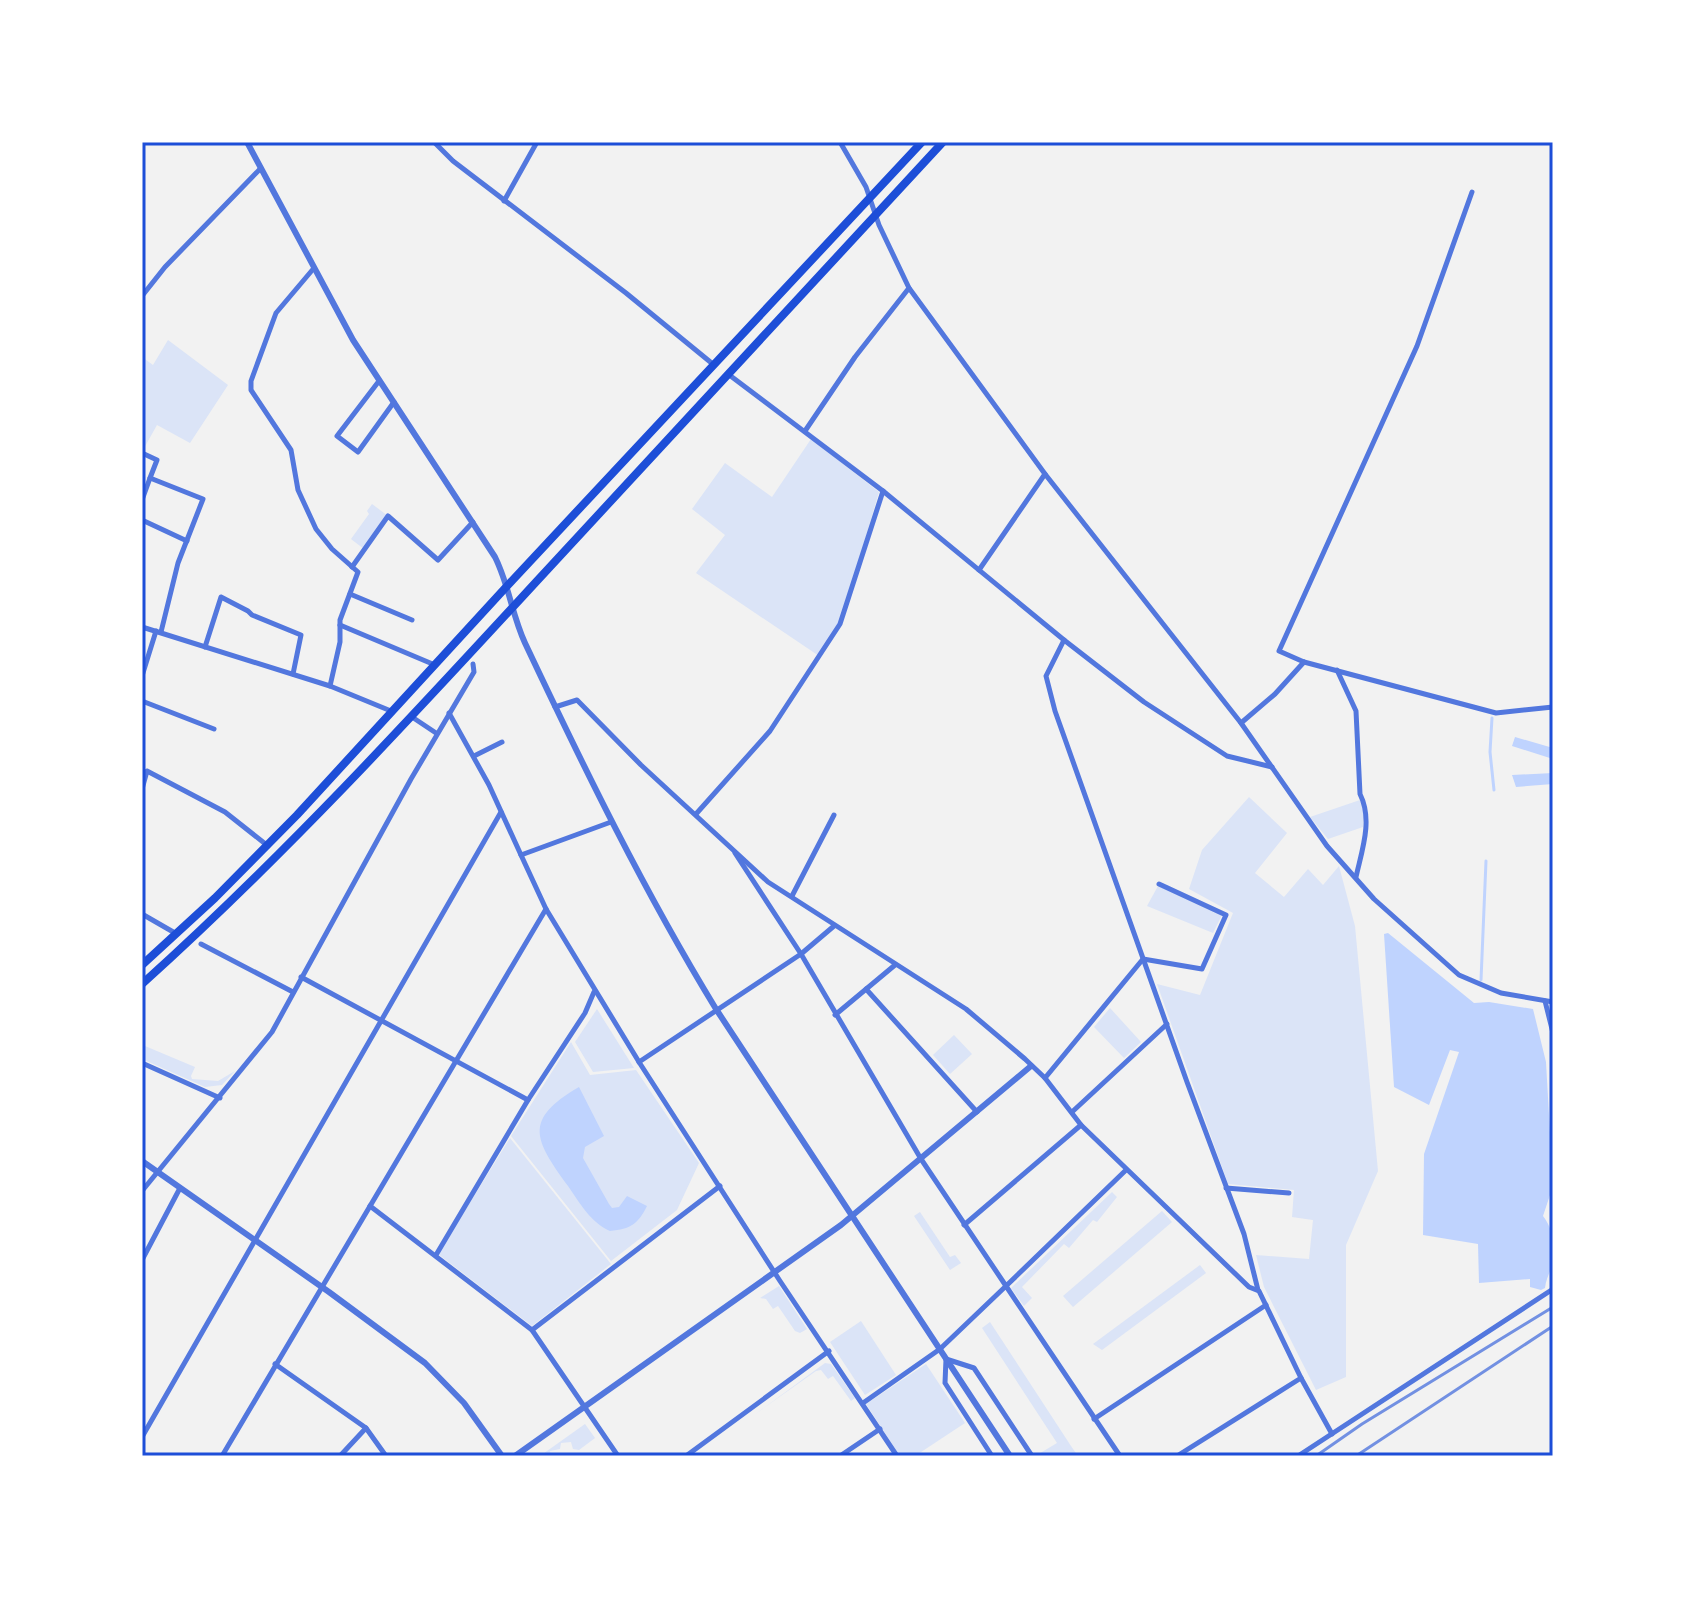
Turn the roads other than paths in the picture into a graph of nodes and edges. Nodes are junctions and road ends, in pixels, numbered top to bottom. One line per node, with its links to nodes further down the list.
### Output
1 (247, 142): 7 (street)
2 (434, 142): 10 (street)
3 (537, 142): 10 (street)
4 (840, 142): 9 (street)
5 (922, 142): 9 (highway)
6 (943, 142): 11 (highway)
7 (261, 168): 12 (street); 14 (street)
8 (1472, 192): 39 (street)
9 (870, 198): 11 (street); 15 (highway)
10 (504, 201): 15 (street)
11 (875, 216): 13 (street); 16 (highway)
12 (314, 268): 17 (street); 28 (street)
13 (909, 288): 19 (street); 21 (street)
14 (142, 296)
15 (715, 365): 30 (highway)
16 (728, 374): 19 (street); 32 (highway)
17 (379, 381): 18 (street); 18 (street)
18 (394, 402): 26 (street)
19 (805, 431): 23 (street)
20 (142, 453): 22 (street)
21 (1045, 474): 29 (street); 52 (street)
22 (150, 478): 24 (street); 27 (street)
23 (883, 491): 29 (street); 60 (street)
24 (142, 500)
25 (142, 520): 27 (street)
26 (474, 522): 28 (street); 30 (street)
27 (187, 541): 36 (street)
28 (352, 567): 31 (street)
29 (979, 570): 37 (street)
30 (508, 585): 32 (street); 41 (highway)
31 (350, 594): 33 (street); 34 (street)
32 (513, 607): 47 (street); 51 (highway)
33 (412, 620)
34 (340, 625): 41 (street); 45 (street)
35 (142, 627): 36 (street)
36 (159, 631): 38 (street); 44 (street)
37 (1064, 640): 57 (street); 75 (street)
38 (205, 647): 43 (street); 43 (street)
39 (1304, 662): 42 (street); 52 (street)
40 (473, 664): 50 (street)
41 (435, 665): 49 (highway)
42 (1337, 670): 48 (street); 66 (street)
43 (293, 674): 45 (street)
44 (142, 676)
45 (330, 686): 49 (street)
46 (142, 701): 53 (street)
47 (555, 707): 60 (street); 62 (street)
48 (1553, 707)
49 (392, 712): 64 (highway)
50 (449, 712): 54 (street); 56 (street)
51 (411, 716): 54 (street); 79 (highway)
52 (1241, 723): 57 (street)
53 (214, 729)
54 (436, 733): 78 (street)
55 (502, 742): 56 (street)
56 (474, 756): 59 (street)
57 (1274, 768): 66 (street)
58 (142, 789): 64 (street)
59 (501, 812): 65 (street); 87 (street)
60 (696, 814): 63 (street)
61 (834, 815): 68 (street)
62 (611, 822): 65 (street); 85 (street)
63 (730, 845): 68 (street); 74 (street)
64 (268, 846): 72 (highway)
65 (521, 855): 69 (street)
66 (1356, 878): 83 (street)
67 (1159, 884): 75 (street)
68 (792, 896): 71 (street)
69 (546, 909): 81 (street); 90 (street)
70 (142, 914): 72 (street)
71 (834, 926): 74 (street); 77 (street)
72 (176, 934): 76 (highway)
73 (201, 944): 82 (street)
74 (801, 954): 85 (street); 86 (street)
75 (1143, 959): 88 (street); 94 (street)
76 (142, 965)
77 (895, 965): 80 (street); 93 (street)
78 (301, 977): 82 (street); 87 (street)
79 (142, 984)
80 (866, 989): 86 (street); 97 (street)
81 (595, 991): 91 (street); 96 (street)
82 (293, 992): 95 (street)
83 (1545, 1001): 84 (street); 89 (street)
84 (1553, 1002)
85 (716, 1009): 91 (street); 110 (street)
86 (835, 1015): 100 (street)
87 (381, 1020): 90 (street); 112 (street)
88 (1167, 1024): 98 (street); 106 (street)
89 (1553, 1033)
90 (456, 1060): 96 (street); 109 (street)
91 (639, 1062): 104 (street)
92 (142, 1063): 95 (street)
93 (1031, 1066): 94 (street); 97 (street)
94 (1045, 1078): 98 (street)
95 (220, 1098): 103 (street)
96 (528, 1100): 113 (street)
97 (977, 1112): 100 (street)
98 (1072, 1112): 99 (street)
99 (1081, 1125): 102 (street); 111 (street)
100 (921, 1159): 110 (street); 111 (street)
101 (142, 1161): 103 (street)
102 (1126, 1169): 116 (street); 119 (street)
103 (158, 1172): 105 (street); 107 (street)
104 (720, 1186): 115 (street); 121 (street)
105 (180, 1188): 112 (street); 114 (street)
106 (1226, 1188): 108 (street); 119 (street)
107 (142, 1191)
108 (1289, 1193)
109 (370, 1206): 113 (street); 117 (street)
110 (852, 1216): 115 (street); 122 (street)
111 (964, 1225): 116 (street)
112 (254, 1240): 117 (street); 133 (street)
113 (436, 1255): 121 (street)
114 (142, 1260)
115 (774, 1272): 123 (street); 128 (street)
116 (1006, 1286): 122 (street); 129 (street)
117 (322, 1287): 125 (street); 137 (street)
118 (1553, 1289): 132 (street)
119 (1259, 1291): 120 (street)
120 (1266, 1305): 126 (street); 129 (street)
121 (532, 1330): 128 (street)
122 (940, 1349): 124 (street); 127 (street)
123 (829, 1351): 127 (street); 140 (street)
124 (946, 1359): 143 (street); 144 (street); 145 (street)
125 (275, 1364): 130 (street); 134 (street)
126 (1301, 1378): 132 (street); 147 (street)
127 (863, 1403): 131 (street)
128 (585, 1407): 138 (street); 139 (street)
129 (1094, 1419): 146 (street)
130 (366, 1428): 135 (street); 136 (street)
131 (880, 1429): 141 (street); 142 (street)
132 (1332, 1434): 148 (street)
133 (142, 1437)
134 (222, 1456)
135 (340, 1456)
136 (386, 1456)
137 (502, 1456)
138 (515, 1456)
139 (618, 1456)
140 (686, 1456)
141 (840, 1456)
142 (897, 1456)
143 (992, 1456)
144 (1010, 1456)
145 (1032, 1456)
146 (1120, 1456)
147 (1177, 1456)
148 (1298, 1456)

